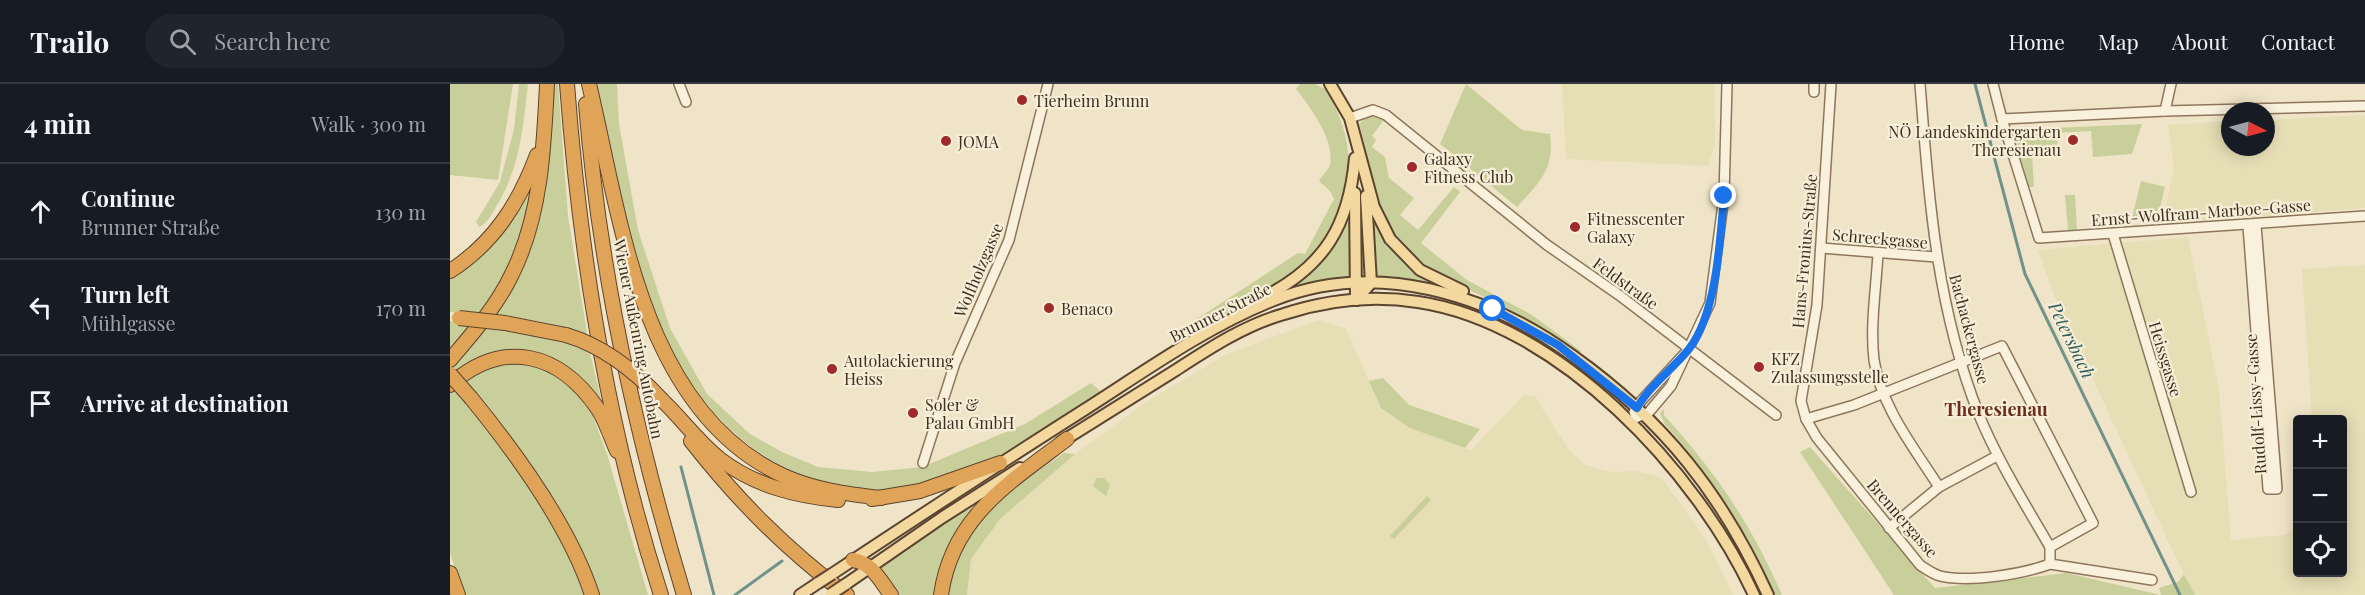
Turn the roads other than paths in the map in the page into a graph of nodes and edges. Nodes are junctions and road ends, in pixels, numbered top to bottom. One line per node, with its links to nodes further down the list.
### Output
1 (547, 84): 17 (highway)
2 (567, 84): 47 (highway)
3 (587, 84): 50 (highway); 63 (highway, Wiener Außenring Autobahn)
4 (679, 84): 12 (street)
5 (1048, 84): 45 (street, Wolfholzgasse)
6 (1330, 84): 15 (main road)
7 (1726, 84): 31 (street)
8 (1831, 84): 22 (street, Hans-Fronius-Straße)
9 (1920, 84): 24 (street, Bachackergasse)
10 (1993, 84): 16 (street)
11 (2171, 84): 14 (street)
12 (686, 102)
13 (2365, 106): 14 (street)
14 (2165, 111): 16 (street)
15 (1350, 118): 18 (main road); 31 (street, Feldstraße)
16 (2002, 119): 21 (street, Ernst-Wolfram-Marboe-Gasse)
17 (542, 138): 25 (highway); 33 (highway)
18 (1358, 156): 26 (main road); 27 (main road); 29 (main road); 32 (main road)
19 (2365, 216): 20 (street, Ernst-Wolfram-Marboe-Gasse)
20 (2252, 225): 20 (street, Rudolf-Lissy-Gasse); 21 (street, Ernst-Wolfram-Marboe-Gasse)
21 (2113, 234): 49 (street, Heissgasse)
22 (1821, 248): 23 (street, Schreckgasse); 41 (street, Hans-Fronius-Straße)
23 (1878, 254): 24 (street, Schreckgasse); 37 (street)
24 (1936, 257): 34 (street, Bachackergasse)
25 (450, 271)
26 (1371, 283): 27 (main road, Brunner Straße); 28 (main road); 29 (main road, Brunner Straße)
27 (1355, 284): 28 (main road); 32 (main road, Brunner Straße)
28 (1356, 300): 42 (main road, Brunner Straße); 43 (main road, Brunner Straße)
29 (1471, 300): 39 (main road, Brunner Straße)
30 (455, 317): 38 (highway, bridge)
31 (1690, 348): 39 (street); 39 (street); 40 (street, Feldstraße)
32 (1176, 351): 46 (main road, Brunner Straße)
33 (450, 360)
34 (1962, 362): 37 (street); 44 (street, Bachackergasse); 52 (street)
35 (450, 374): 61 (highway, bridge)
36 (450, 385): 47 (highway)
37 (1883, 393): 41 (street); 48 (street)
38 (662, 400): 50 (highway); 58 (highway)
39 (1640, 411): 42 (street); 68 (main road, Brunner Straße)
40 (1776, 414)
41 (1806, 419): 51 (street, Brennergasse)
42 (1629, 421): 67 (main road, Brunner Straße)
43 (1067, 439): 55 (main road, Brunner Straße); 66 (highway)
44 (1997, 456): 48 (street); 52 (street, Bachackergasse)
45 (923, 463)
46 (1000, 463): 50 (highway); 53 (main road, Brunner Straße)
47 (627, 474): 62 (highway)
48 (1939, 487): 51 (street)
49 (2191, 492)
50 (881, 498)
51 (1889, 528): 54 (street, Brennergasse)
52 (2050, 547): 54 (street)
53 (853, 560): 55 (highway); 64 (main road, Brunner Straße, bridge)
54 (2050, 564): 57 (street, Brennergasse)
55 (870, 567): 58 (main road, Brunner Straße); 65 (highway)
56 (450, 573): 60 (highway)
57 (2151, 580)
58 (846, 590): 59 (main road, Brunner Straße, bridge)
59 (830, 594)
60 (459, 595)
61 (592, 595)
62 (661, 595)
63 (684, 595)
64 (801, 595)
65 (891, 595)
66 (941, 595)
67 (1754, 595)
68 (1768, 595)

